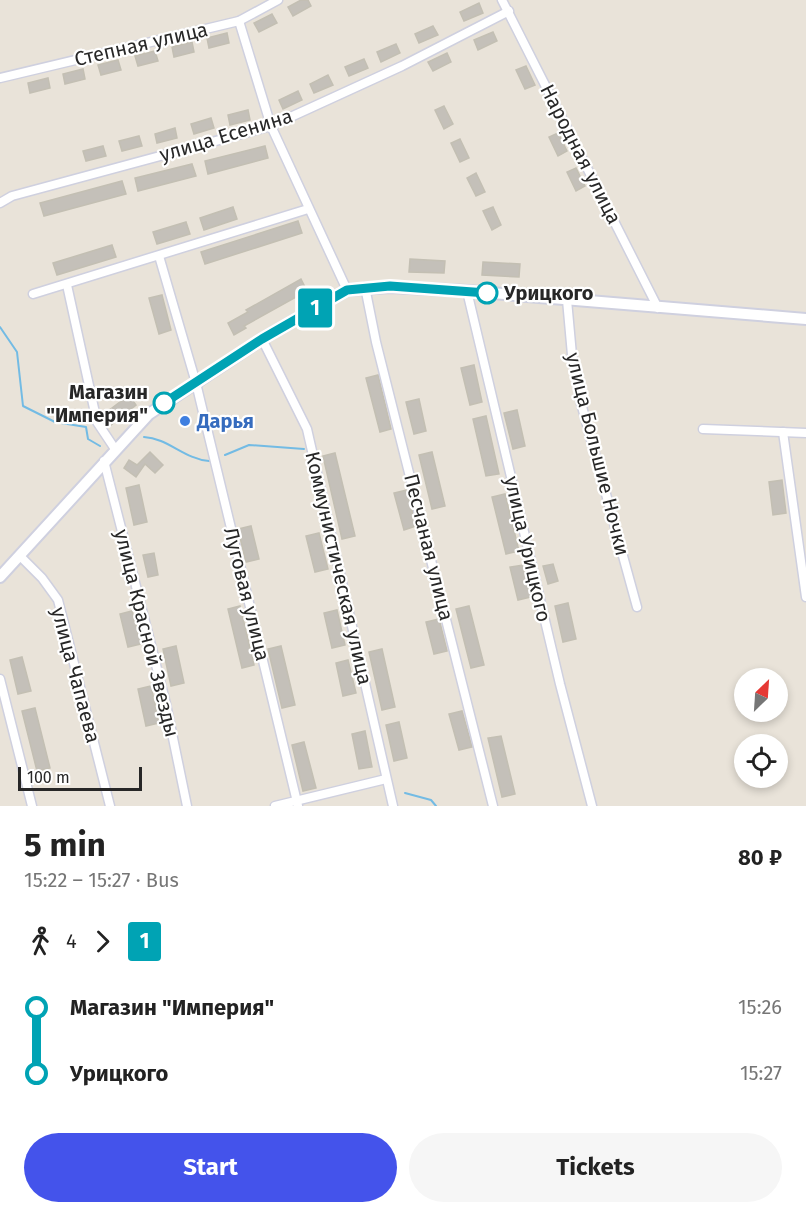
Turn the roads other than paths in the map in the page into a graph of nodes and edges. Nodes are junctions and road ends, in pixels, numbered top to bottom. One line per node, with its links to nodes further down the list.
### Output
1 (278, 0): 4 (street, Степная улица)
2 (502, 0): 3 (street, Народная улица)
3 (509, 11): 6 (street, улица Есенина); 16 (street, Народная улица)
4 (239, 21): 5 (street, Степная улица); 6 (street)
5 (0, 78)
6 (271, 126): 7 (street, улица Есенина); 8 (street)
7 (0, 204)
8 (308, 209): 9 (street); 12 (street)
9 (159, 256): 10 (street); 19 (street, Луговая улица)
10 (67, 285): 14 (street); 23 (street)
11 (365, 287): 12 (street); 13 (street); 37 (street, Песчаная улица)
12 (347, 290): 18 (street)
13 (467, 291): 15 (street); 38 (street, улица Урицкого)
14 (33, 294)
15 (567, 300): 16 (street); 28 (street, улица Большие Ночки)
16 (658, 308): 17 (street)
17 (806, 318)
18 (262, 339): 19 (street); 30 (street, Коммунистическая улица)
19 (196, 383): 23 (street); 31 (street, Луговая улица)
20 (703, 429): 21 (street)
21 (783, 432): 22 (street); 27 (street)
22 (806, 433)
23 (115, 448): 24 (street)
24 (104, 461): 25 (street); 34 (street, улица Красной Звезды)
25 (20, 556): 26 (street); 33 (street, улица Чапаева)
26 (0, 577)
27 (806, 597)
28 (637, 607)
29 (0, 679): 32 (street)
30 (386, 779): 31 (street); 36 (street, Коммунистическая улица)
31 (298, 803): 35 (street)
32 (32, 806)
33 (110, 806)
34 (188, 806)
35 (275, 806)
36 (393, 806)
37 (493, 806)
38 (592, 806)

